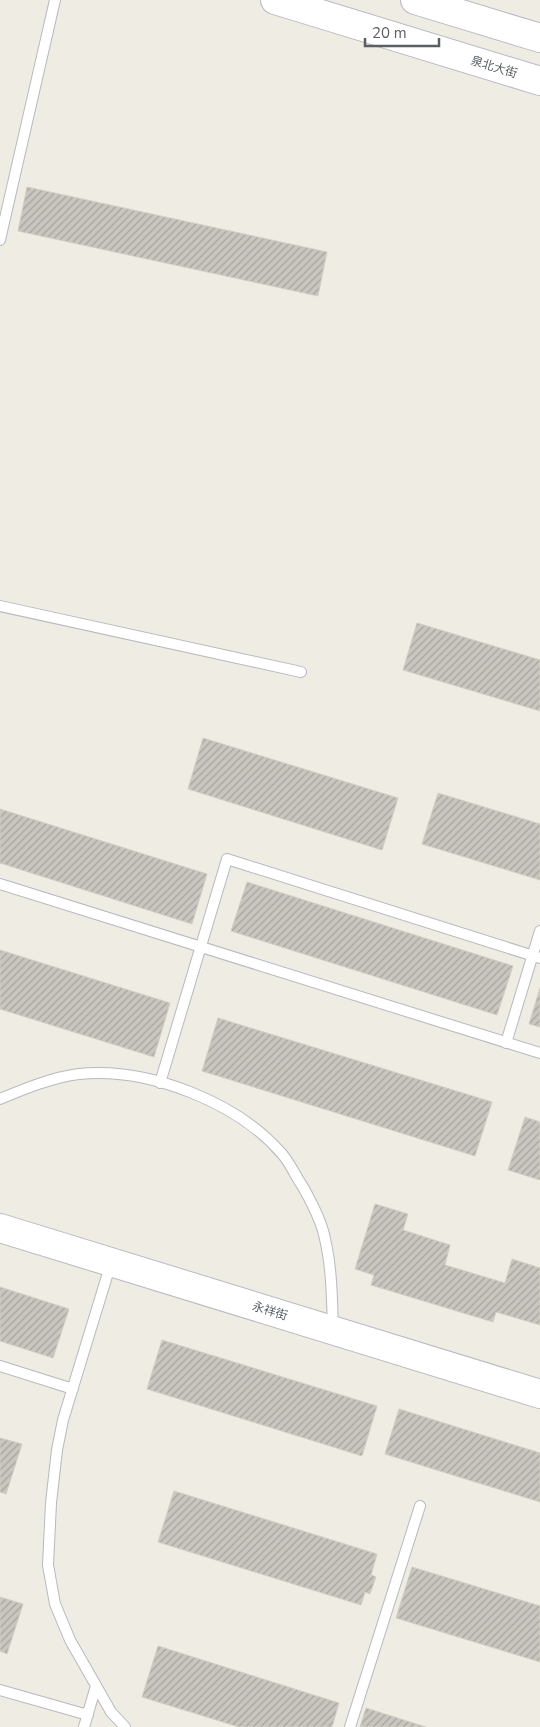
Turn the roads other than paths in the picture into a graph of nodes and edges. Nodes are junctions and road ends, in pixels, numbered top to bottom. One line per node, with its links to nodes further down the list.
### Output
1 (55, 0): 6 (lane)
2 (275, 0): 5 (street, 泉北大街)
3 (415, 0): 4 (street)
4 (540, 38)
5 (540, 81)
6 (0, 240)
7 (0, 606): 8 (lane)
8 (301, 672)
9 (0, 884): 11 (lane)
10 (540, 931): 12 (lane)
11 (201, 947): 12 (lane); 13 (lane); 15 (lane)
12 (536, 957): 13 (lane)
13 (506, 1043): 14 (lane)
14 (540, 1053)
15 (160, 1083): 16 (lane); 19 (lane)
16 (0, 1099)
17 (0, 1228): 18 (street, 永祥街)
18 (111, 1263): 19 (street, 永祥街); 21 (lane)
19 (333, 1331): 22 (street, 永祥街)
20 (0, 1366): 21 (lane)
21 (73, 1389): 24 (lane)
22 (540, 1394)
23 (420, 1506): 29 (lane)
24 (96, 1686): 26 (lane); 28 (lane)
25 (0, 1690): 26 (lane)
26 (88, 1715): 27 (lane)
27 (84, 1727)
28 (125, 1727)
29 (350, 1727)

